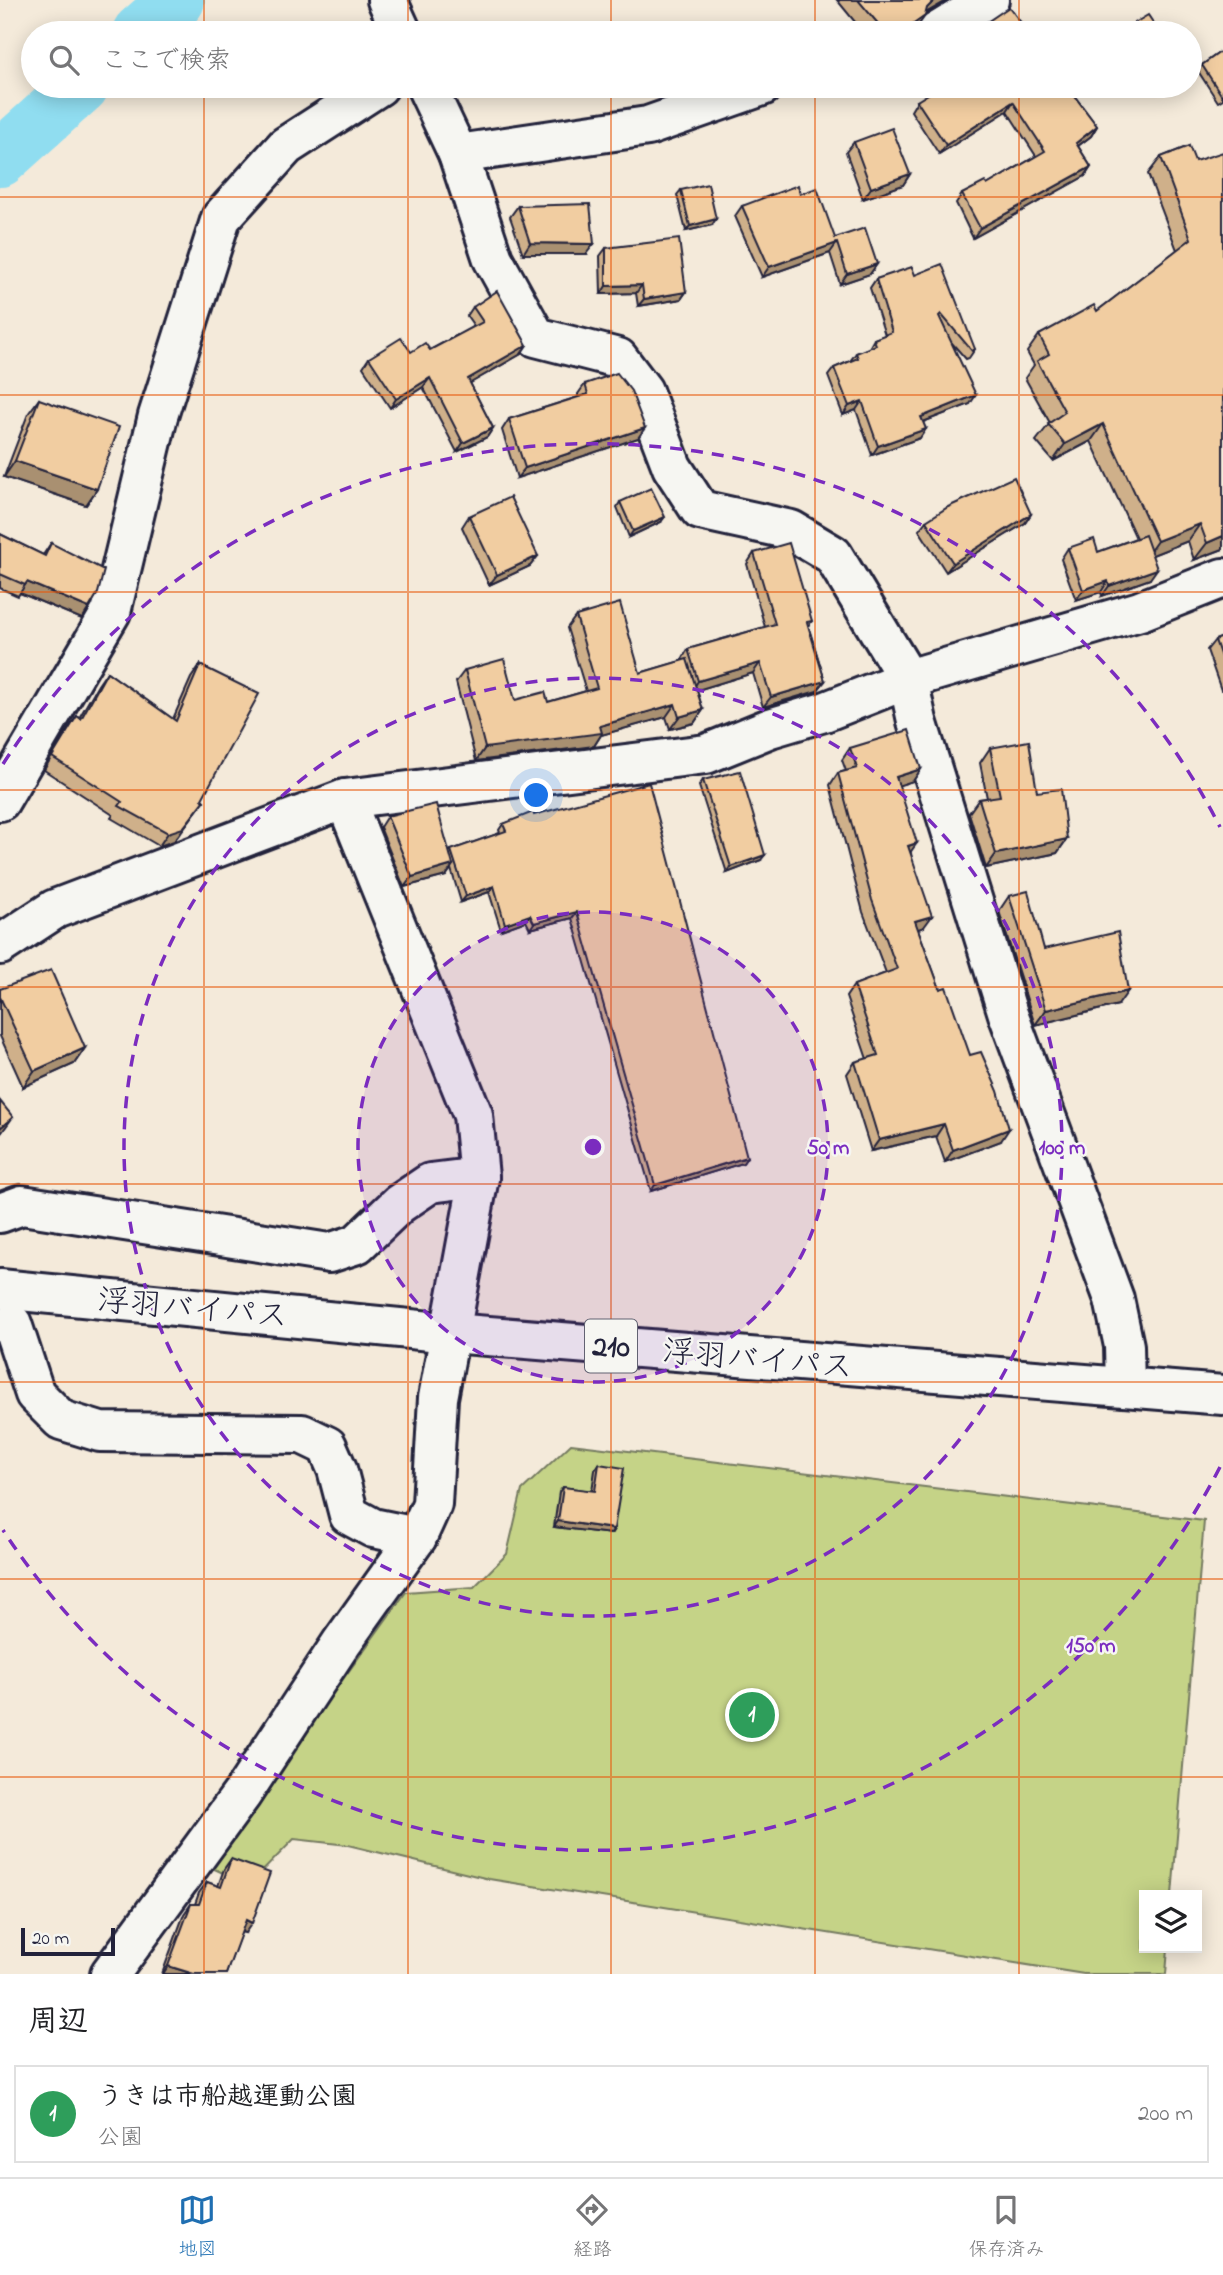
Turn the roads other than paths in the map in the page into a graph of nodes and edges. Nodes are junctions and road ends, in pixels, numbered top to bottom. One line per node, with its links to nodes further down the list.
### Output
1 (387, 0): 3 (main road)
2 (989, 0): 4 (main road)
3 (397, 21)
4 (955, 21)
5 (360, 98): 12 (main road)
6 (432, 98): 8 (main road)
7 (728, 98): 8 (main road)
8 (458, 154): 10 (main road)
9 (1223, 578): 10 (main road)
10 (908, 679): 11 (main road); 18 (main road)
11 (345, 799): 13 (main road); 14 (main road)
12 (0, 800)
13 (0, 945)
14 (479, 1177): 15 (main road); 17 (main road)
15 (0, 1213)
16 (6, 1306): 17 (main road, 浮羽バイパス / 210); 20 (main road)
17 (451, 1333): 18 (main road, 浮羽バイパス / 210); 20 (main road)
18 (1125, 1387): 19 (main road, 浮羽バイパス / 210)
19 (1223, 1395)
20 (416, 1537): 21 (main road)
21 (110, 1974)

